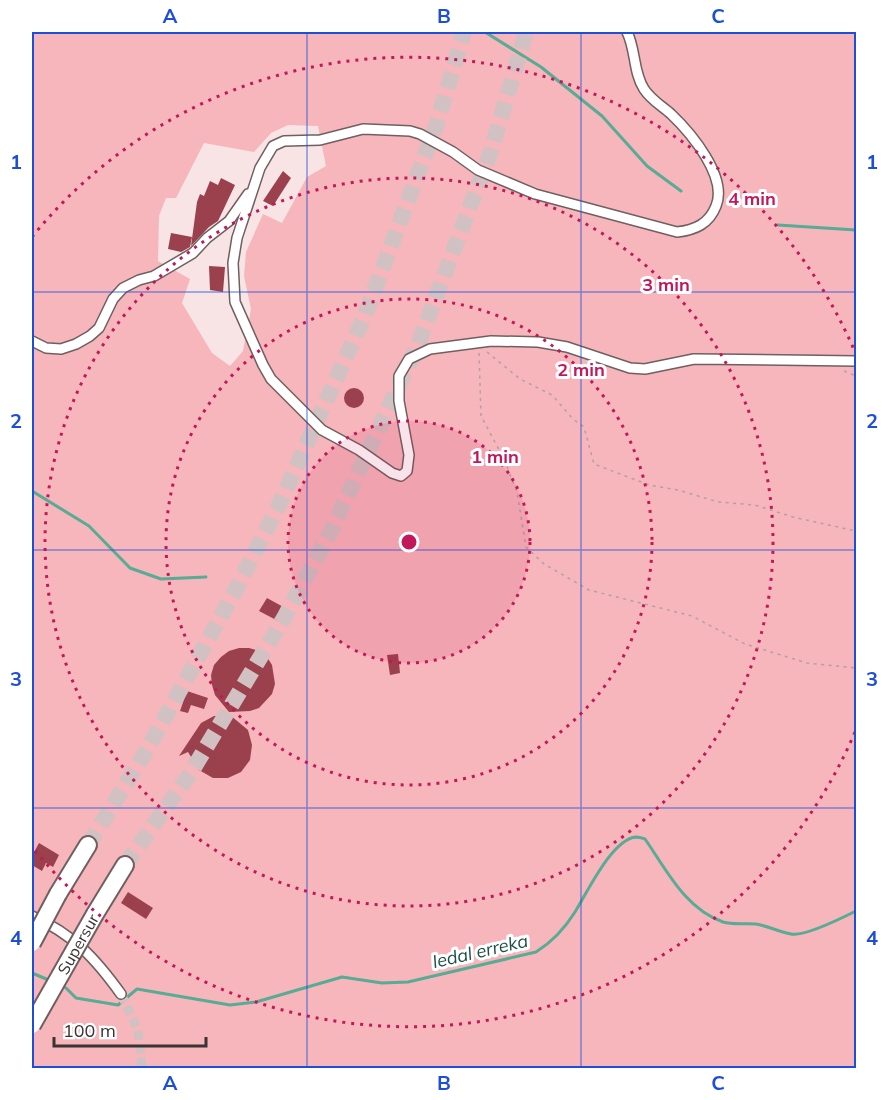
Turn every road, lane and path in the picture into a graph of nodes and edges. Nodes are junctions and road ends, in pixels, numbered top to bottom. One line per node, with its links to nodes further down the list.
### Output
1 (627, 32): 2 (street)
2 (254, 185): 3 (street); 4 (street)
3 (32, 341)
4 (478, 344): 5 (street); 6 (path); 7 (path)
5 (856, 361)
6 (856, 531)
7 (856, 668)
8 (88, 844): 11 (highway, bridge)
9 (125, 865): 13 (highway, Supersur, bridge)
10 (32, 916): 12 (street)
11 (32, 943)
12 (121, 994)
13 (32, 1025)

